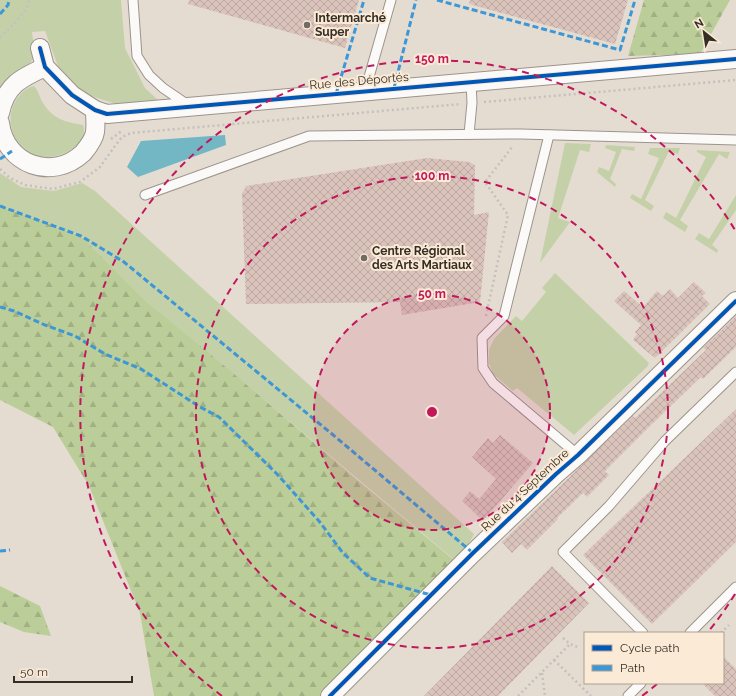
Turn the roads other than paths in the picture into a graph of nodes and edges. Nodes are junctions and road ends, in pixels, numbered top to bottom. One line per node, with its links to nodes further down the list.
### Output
1 (133, 0): 8 (lane)
2 (391, 0): 7 (lane)
3 (40, 48): 5 (street, Rue des Déportés)
4 (736, 59): 6 (street, Rue des Déportés)
5 (45, 67): 9 (street, Rue des Déportés); 10 (street)
6 (472, 82): 7 (street, Rue des Déportés); 12 (lane)
7 (365, 91): 8 (street, Rue des Déportés)
8 (189, 106): 9 (street, Rue des Déportés)
9 (95, 110): 11 (street)
10 (0, 113)
11 (0, 123)
12 (469, 134): 13 (lane); 15 (lane)
13 (549, 135): 14 (lane); 18 (lane)
14 (736, 140)
15 (145, 195)
16 (736, 301): 18 (street, Rue du 4 Septembre)
17 (736, 372): 20 (lane)
18 (578, 455): 23 (street, Rue du 4 Septembre)
19 (736, 587): 21 (lane)
20 (642, 632)
21 (691, 632)
22 (640, 684): 24 (lane)
23 (330, 696)
24 (628, 696)

